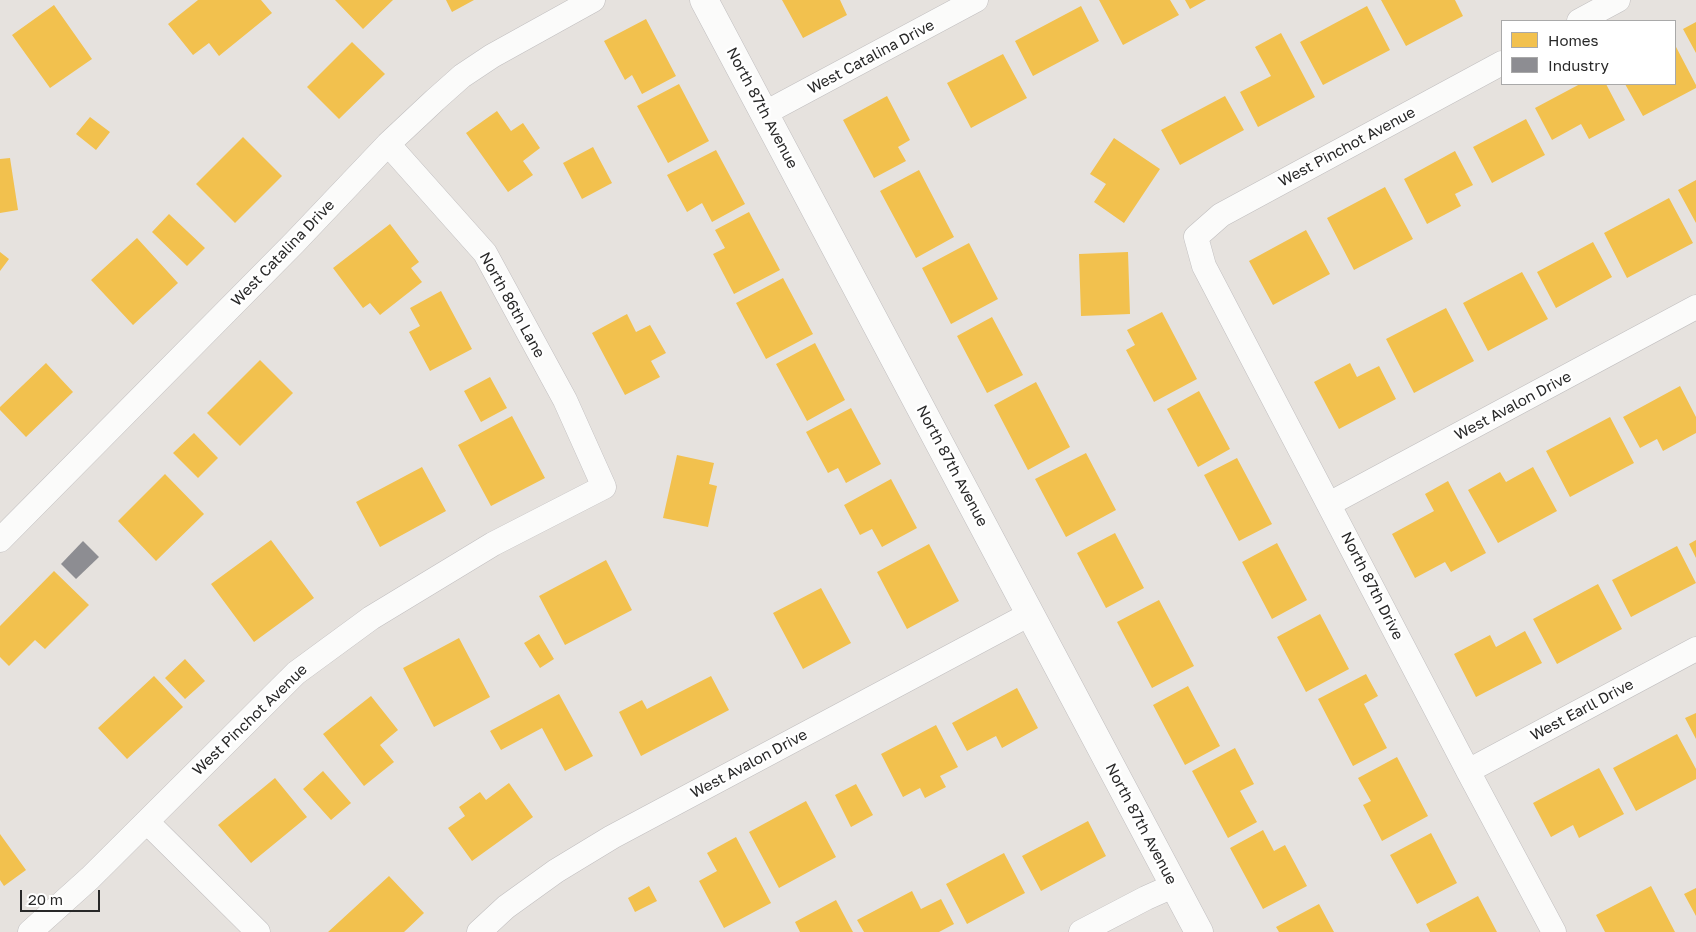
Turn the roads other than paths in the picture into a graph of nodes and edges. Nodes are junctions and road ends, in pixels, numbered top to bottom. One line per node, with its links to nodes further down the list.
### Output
1 (593, 0): 8 (street, West Catalina Drive)
2 (704, 0): 7 (street, North 87th Avenue)
3 (976, 0): 7 (street, West Catalina Drive)
4 (1618, 0): 5 (street)
5 (1581, 20)
6 (1501, 64): 9 (street, West Pinchot Avenue)
7 (765, 113): 14 (street, North 87th Avenue)
8 (388, 144): 11 (street, North 86th Lane); 13 (street, West Catalina Drive)
9 (1196, 237): 12 (street, North 87th Drive)
10 (1696, 308): 12 (street, West Avalon Drive)
11 (604, 487): 17 (street, West Pinchot Avenue)
12 (1329, 504): 16 (street, North 87th Drive)
13 (0, 540)
14 (1030, 614): 18 (street, North 87th Avenue); 21 (street, West Avalon Drive)
15 (1696, 649): 16 (street, West Earll Drive)
16 (1468, 772): 24 (street, North 87th Drive)
17 (146, 822): 19 (street, West Pinchot Avenue); 20 (street)
18 (1174, 886): 22 (street); 23 (street, North 87th Avenue)
19 (30, 932)
20 (258, 932)
21 (480, 932)
22 (1081, 932)
23 (1199, 932)
24 (1554, 932)

